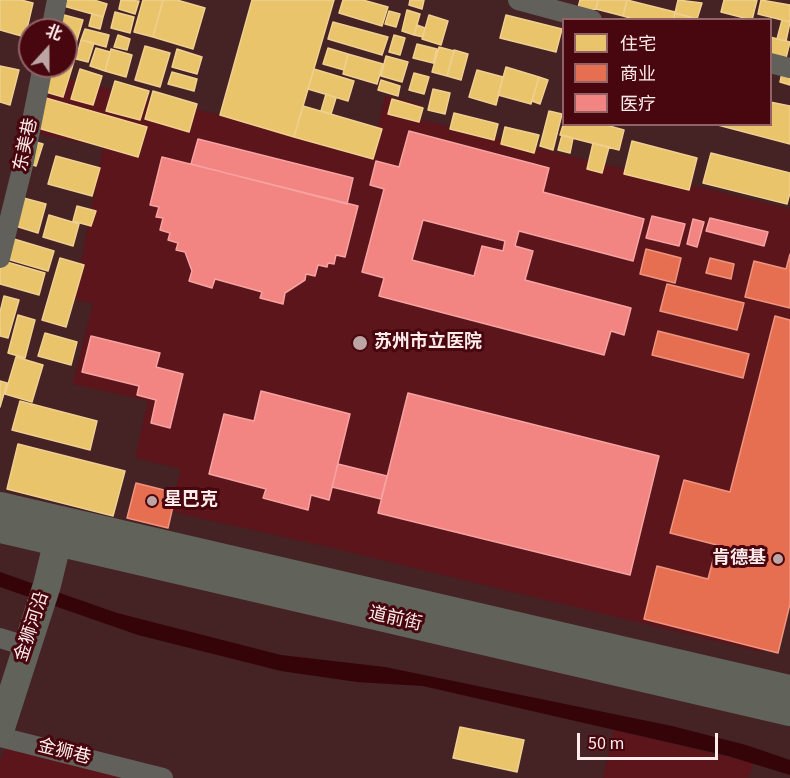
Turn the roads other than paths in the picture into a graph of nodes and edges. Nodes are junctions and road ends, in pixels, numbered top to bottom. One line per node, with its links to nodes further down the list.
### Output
1 (57, 0): 4 (street)
2 (518, 0): 3 (street)
3 (570, 7): 5 (street)
4 (53, 18)
5 (589, 18)
6 (772, 63): 7 (street)
7 (790, 68)
8 (41, 78): 9 (street, 东美巷)
9 (0, 258)
10 (0, 506): 12 (main road, 道前街)
11 (0, 529): 12 (main road, 道前街)
12 (60, 531): 13 (main road, 金狮河沿); 14 (main road, 道前街); 15 (main road, 道前街)
13 (13, 642): 16 (main road, 金狮河沿)
14 (790, 689)
15 (790, 712)
16 (0, 731)
17 (0, 737): 18 (street, 金狮巷)
18 (163, 778)

